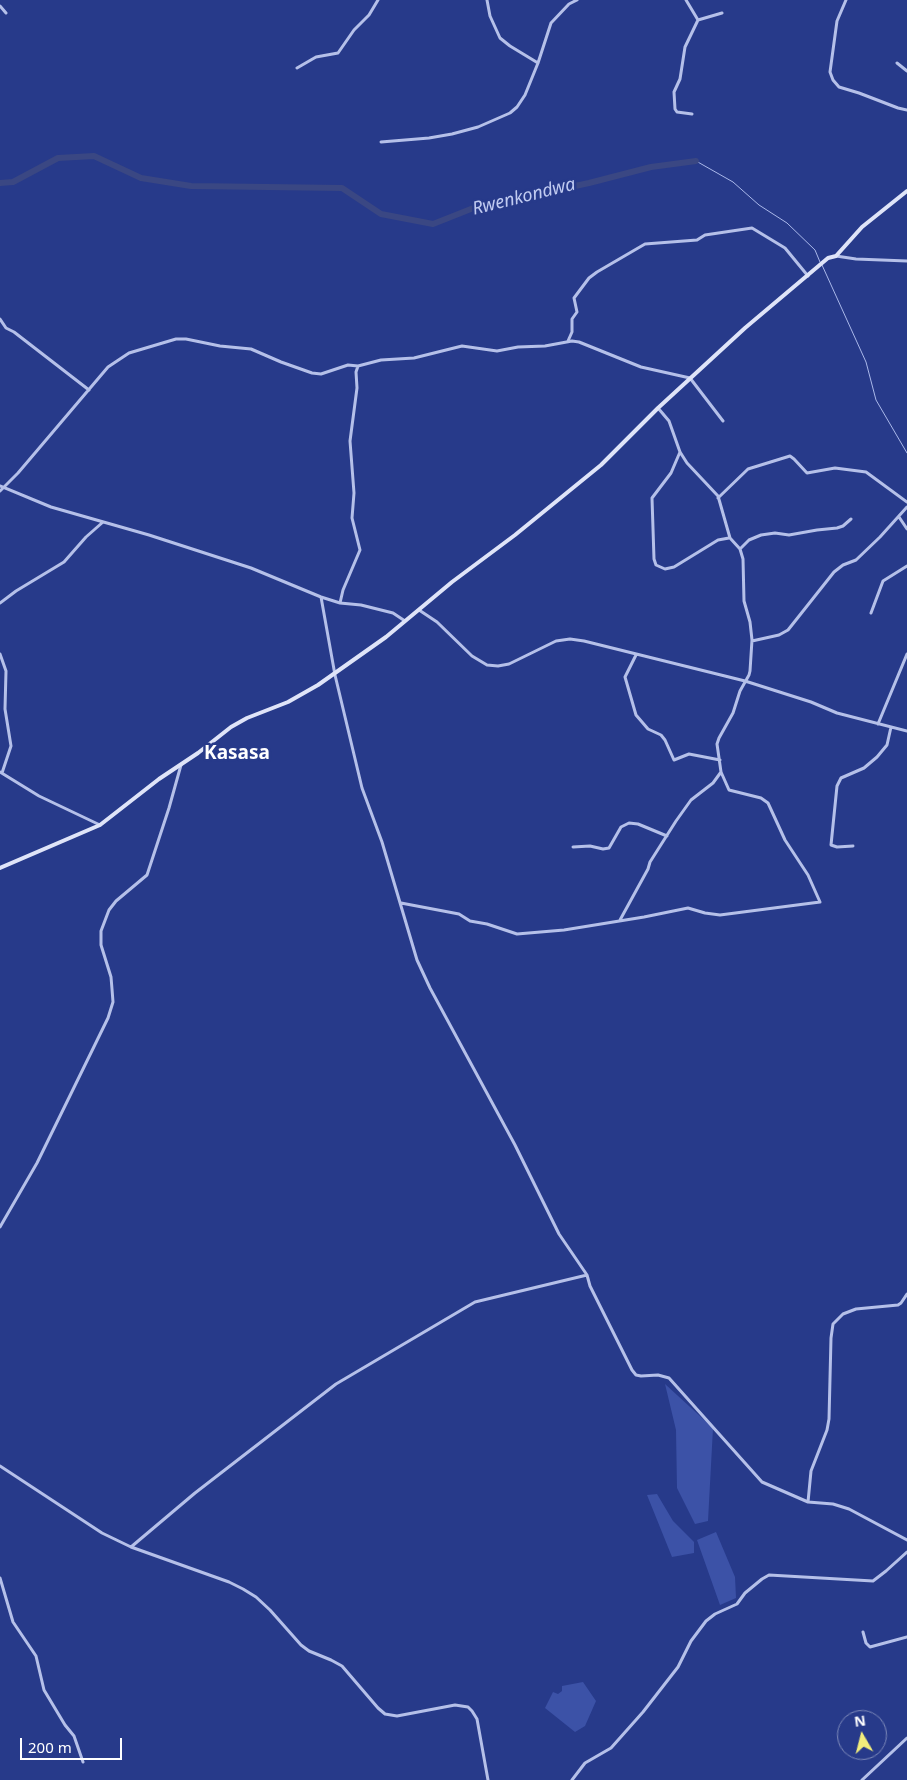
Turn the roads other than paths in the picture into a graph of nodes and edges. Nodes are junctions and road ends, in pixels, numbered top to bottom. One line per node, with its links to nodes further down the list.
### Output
1 (378, 0): 12 (street)
2 (487, 0): 10 (street)
3 (578, 0): 10 (street)
4 (686, 0): 9 (street)
5 (846, 0): 14 (street)
6 (0, 6): 7 (street)
7 (6, 13)
8 (722, 13): 9 (street)
9 (698, 20): 15 (street)
10 (538, 63): 16 (street)
11 (897, 63): 13 (street)
12 (297, 68)
13 (907, 71)
14 (907, 110)
15 (692, 114)
16 (380, 142)
17 (907, 191): 18 (street)
18 (836, 256): 19 (street); 20 (street)
19 (907, 261)
20 (808, 276): 22 (street); 26 (street)
21 (0, 319): 27 (street)
22 (572, 332): 23 (street); 24 (street)
23 (568, 342): 24 (street); 25 (street)
24 (578, 342): 26 (street)
25 (358, 366): 27 (street); 45 (street)
26 (690, 378): 28 (street); 29 (street)
27 (89, 390): 31 (street)
28 (658, 408): 30 (street); 46 (street)
29 (723, 421)
30 (680, 452): 33 (street); 40 (street)
31 (2, 487): 32 (street); 38 (street)
32 (0, 491)
33 (718, 498): 34 (street); 40 (street)
34 (907, 502)
35 (907, 507): 36 (street)
36 (899, 517): 39 (street); 49 (street)
37 (851, 519): 41 (street)
38 (103, 522): 43 (street); 44 (street)
39 (907, 529)
40 (730, 538): 41 (street)
41 (740, 549): 49 (street)
42 (907, 566): 47 (street)
43 (321, 597): 45 (street); 53 (street)
44 (0, 603)
45 (340, 603): 48 (street)
46 (419, 610): 48 (street); 52 (street)
47 (871, 614)
48 (405, 621): 53 (street)
49 (752, 641): 54 (street)
50 (0, 654): 60 (street)
51 (907, 654): 55 (street)
52 (636, 655): 54 (street); 58 (street)
53 (335, 675): 59 (street); 67 (street)
54 (745, 681): 55 (street); 58 (street)
55 (878, 724): 56 (street)
56 (891, 727): 57 (street); 64 (street)
57 (907, 731)
58 (720, 760): 61 (street)
59 (181, 764): 62 (street); 69 (street)
60 (1, 772): 62 (street)
61 (721, 772): 63 (street); 68 (street)
62 (100, 825): 66 (street)
63 (667, 836): 65 (street); 68 (street)
64 (853, 846)
65 (573, 847)
66 (0, 868)
67 (401, 903): 68 (street); 70 (street)
68 (620, 921)
69 (0, 1227)
70 (587, 1275): 73 (street); 75 (street)
71 (907, 1294): 73 (street)
72 (0, 1466): 75 (street)
73 (808, 1502): 74 (street)
74 (907, 1540)
75 (131, 1547): 82 (street)
76 (907, 1552): 83 (street)
77 (0, 1578): 81 (street)
78 (863, 1632): 79 (street)
79 (907, 1637)
80 (907, 1738): 84 (street)
81 (83, 1762)
82 (488, 1780)
83 (572, 1780)
84 (862, 1780)

